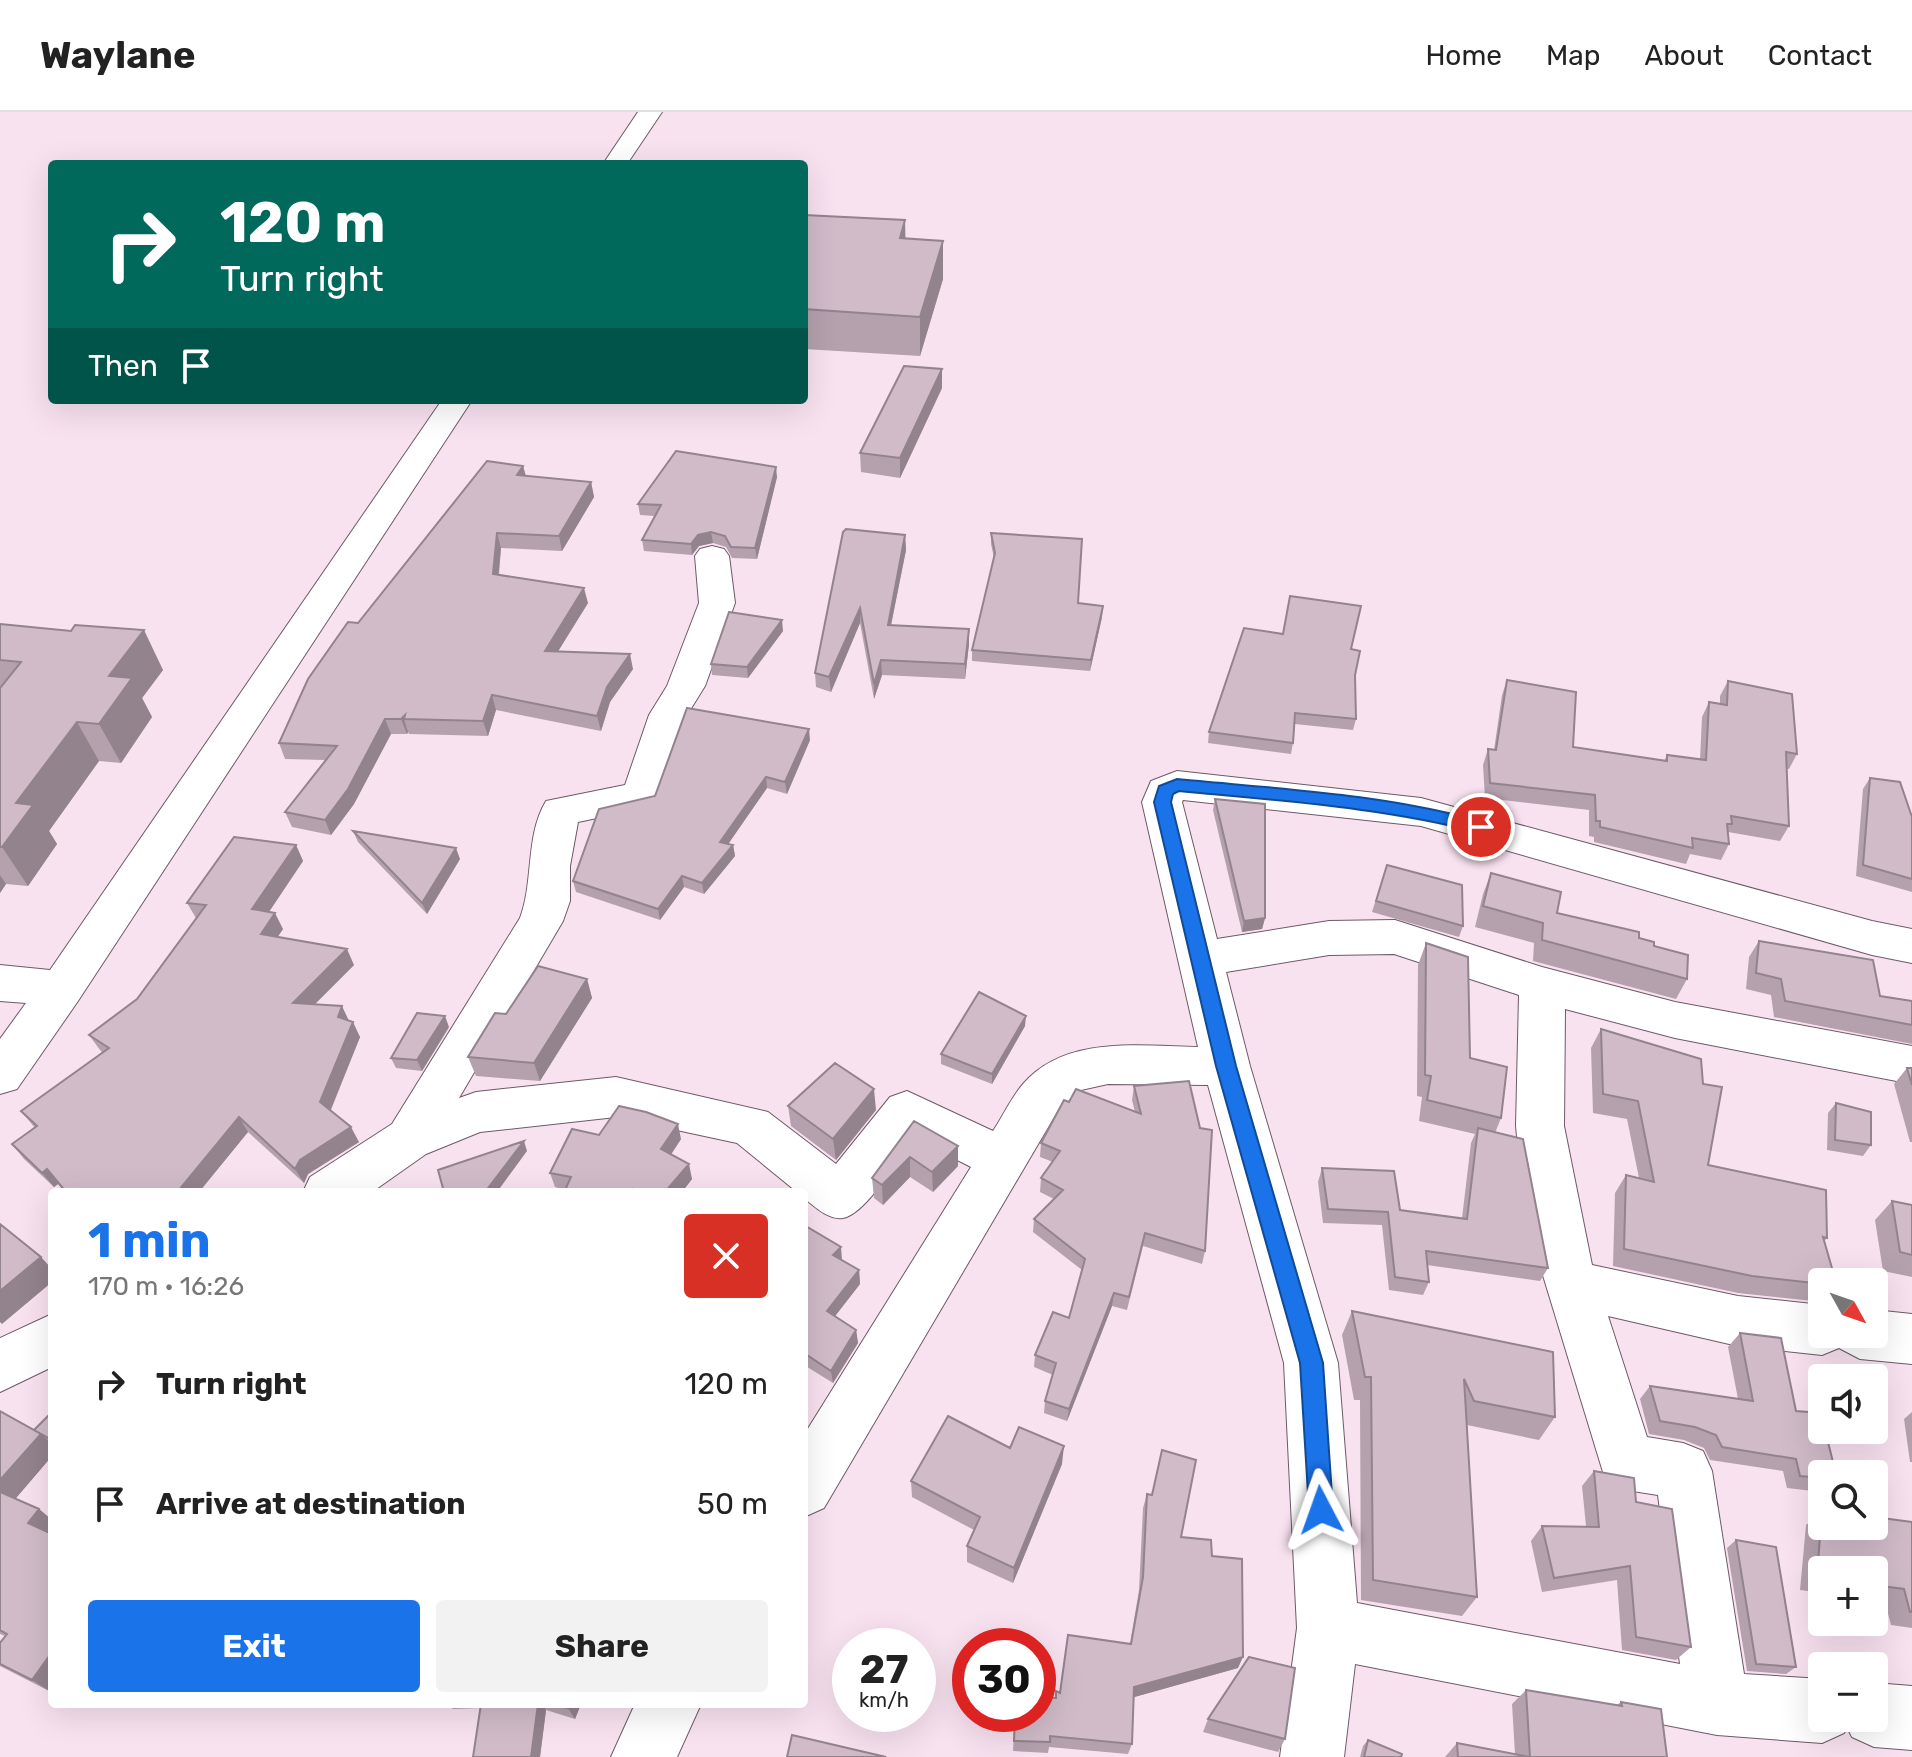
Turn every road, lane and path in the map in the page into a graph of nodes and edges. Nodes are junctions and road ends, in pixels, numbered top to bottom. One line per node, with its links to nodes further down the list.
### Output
1 (650, 112): 2 (street)
2 (618, 160)
3 (454, 404): 9 (street)
4 (712, 556): 13 (street)
5 (1912, 946): 6 (street)
6 (1200, 959): 8 (street); 11 (street)
7 (0, 983): 9 (street)
8 (1542, 985): 10 (street); 16 (street)
9 (62, 989): 12 (street)
10 (1912, 1065)
11 (1226, 1066): 14 (street); 23 (street)
12 (0, 1075)
13 (409, 1139): 14 (street); 15 (street)
14 (1003, 1160): 22 (street)
15 (336, 1188)
16 (1571, 1284): 17 (street); 24 (street)
17 (1808, 1328)
18 (1888, 1337): 19 (street)
19 (1912, 1339)
20 (48, 1341): 21 (street)
21 (0, 1366)
22 (808, 1481)
23 (1328, 1628): 24 (street); 30 (street)
24 (1717, 1703): 26 (street)
25 (667, 1708): 29 (street)
26 (1808, 1710)
27 (1888, 1716): 28 (street)
28 (1912, 1718)
29 (643, 1757)
30 (1312, 1757)

